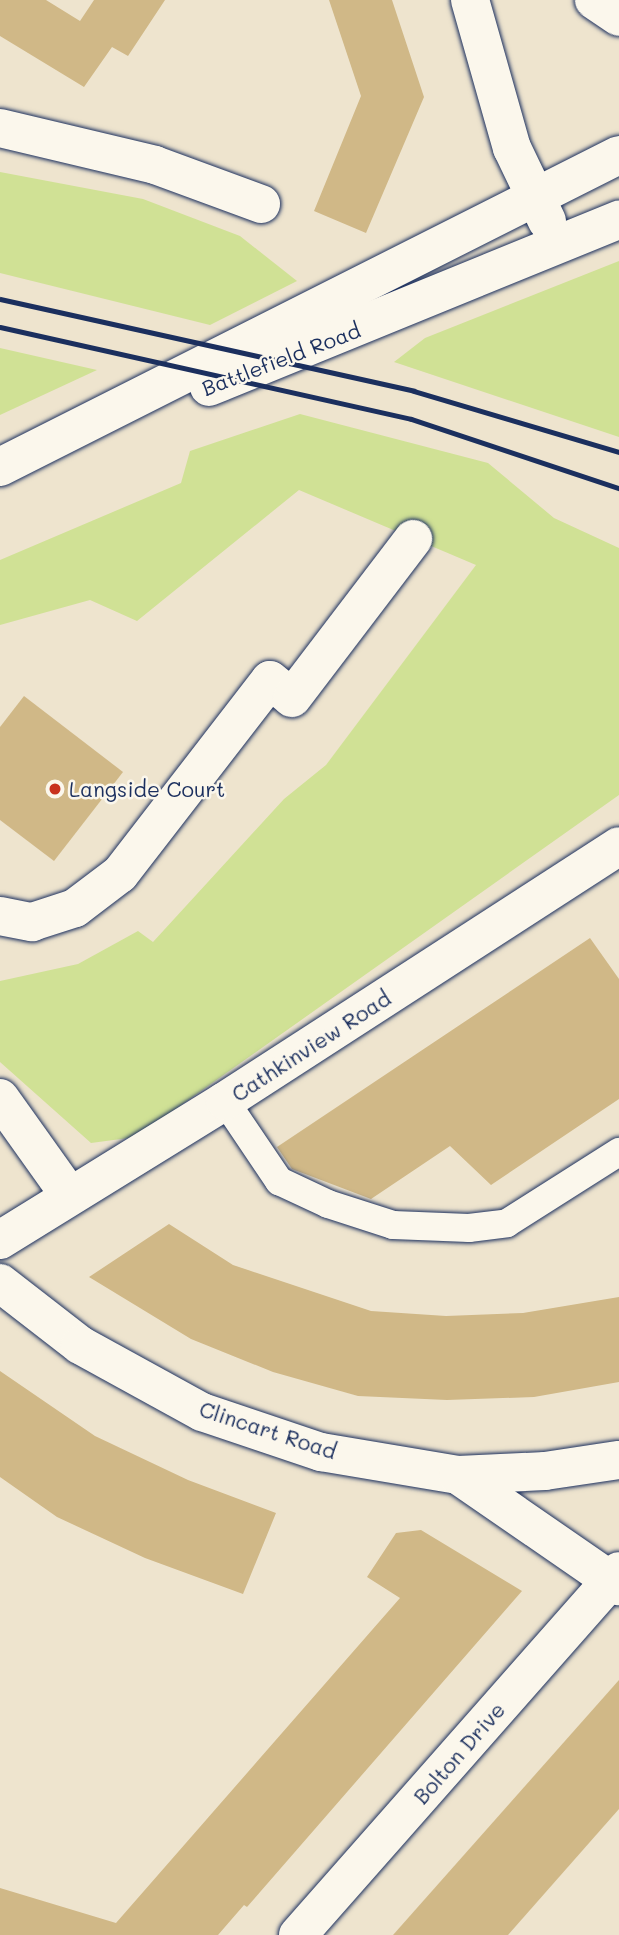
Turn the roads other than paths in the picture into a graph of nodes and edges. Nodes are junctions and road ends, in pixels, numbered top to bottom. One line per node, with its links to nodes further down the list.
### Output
1 (470, 0): 6 (street)
2 (594, 0): 3 (street)
3 (619, 17)
4 (0, 128): 7 (street)
5 (619, 155): 6 (street, Battlefield Road)
6 (535, 199): 9 (street); 10 (street, Battlefield Road)
7 (261, 204)
8 (619, 220): 9 (street, Battlefield Road)
9 (560, 244): 10 (street, Battlefield Road)
10 (0, 468)
11 (413, 539): 13 (street)
12 (619, 846): 15 (street, Cathkinview Road)
13 (0, 916)
14 (0, 1098): 17 (street)
15 (225, 1101): 16 (lane); 17 (street, Cathkinview Road)
16 (619, 1153)
17 (70, 1196): 18 (street, Cathkinview Road)
18 (0, 1240)
19 (0, 1283): 21 (street, Clincart Road)
20 (619, 1460): 21 (street)
21 (457, 1475): 22 (street, Clincart Road)
22 (616, 1579): 23 (street, Bolton Drive)
23 (298, 1935)

